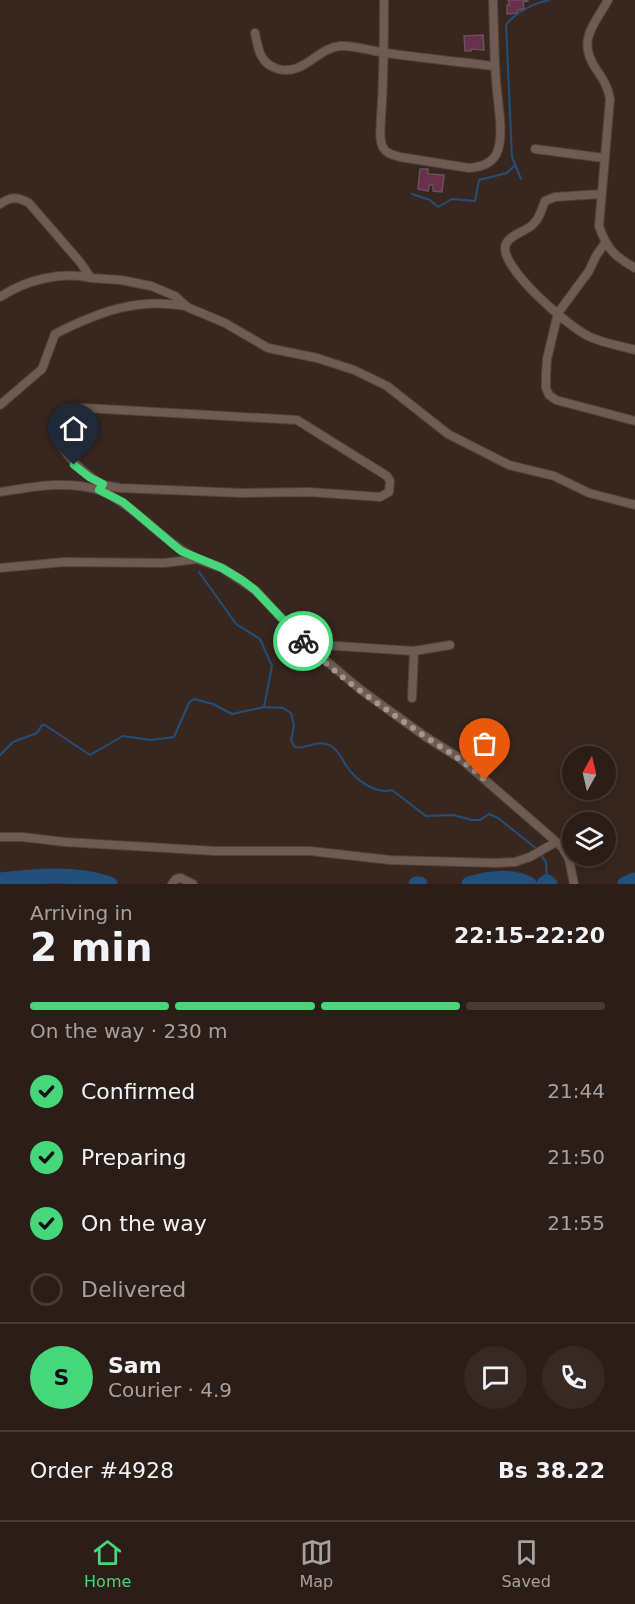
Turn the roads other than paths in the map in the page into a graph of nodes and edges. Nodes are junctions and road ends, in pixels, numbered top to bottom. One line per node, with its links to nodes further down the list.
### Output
1 (384, 0): 5 (street)
2 (493, 0): 6 (street)
3 (608, 0): 8 (street)
4 (255, 33): 5 (street)
5 (385, 53): 6 (street); 6 (street)
6 (495, 66)
7 (535, 149): 8 (street)
8 (604, 158): 9 (street)
9 (601, 194): 11 (street); 16 (street)
10 (0, 204): 13 (street)
11 (605, 243): 12 (street); 16 (street)
12 (635, 268)
13 (91, 278): 14 (street); 15 (street)
14 (0, 297)
15 (187, 306): 18 (street); 22 (street)
16 (558, 313): 17 (street); 19 (street)
17 (635, 350)
18 (0, 405)
19 (635, 422)
20 (101, 488): 20 (street); 21 (street); 23 (street)
21 (0, 492)
22 (635, 505)
23 (197, 559): 24 (street); 25 (street)
24 (0, 568)
25 (306, 644): 27 (street); 30 (street)
26 (450, 645): 27 (street)
27 (414, 651): 28 (street)
28 (412, 698)
29 (0, 837): 30 (street)
30 (556, 842): 31 (street)
31 (574, 882)
32 (172, 884): 33 (street)
33 (194, 884)

